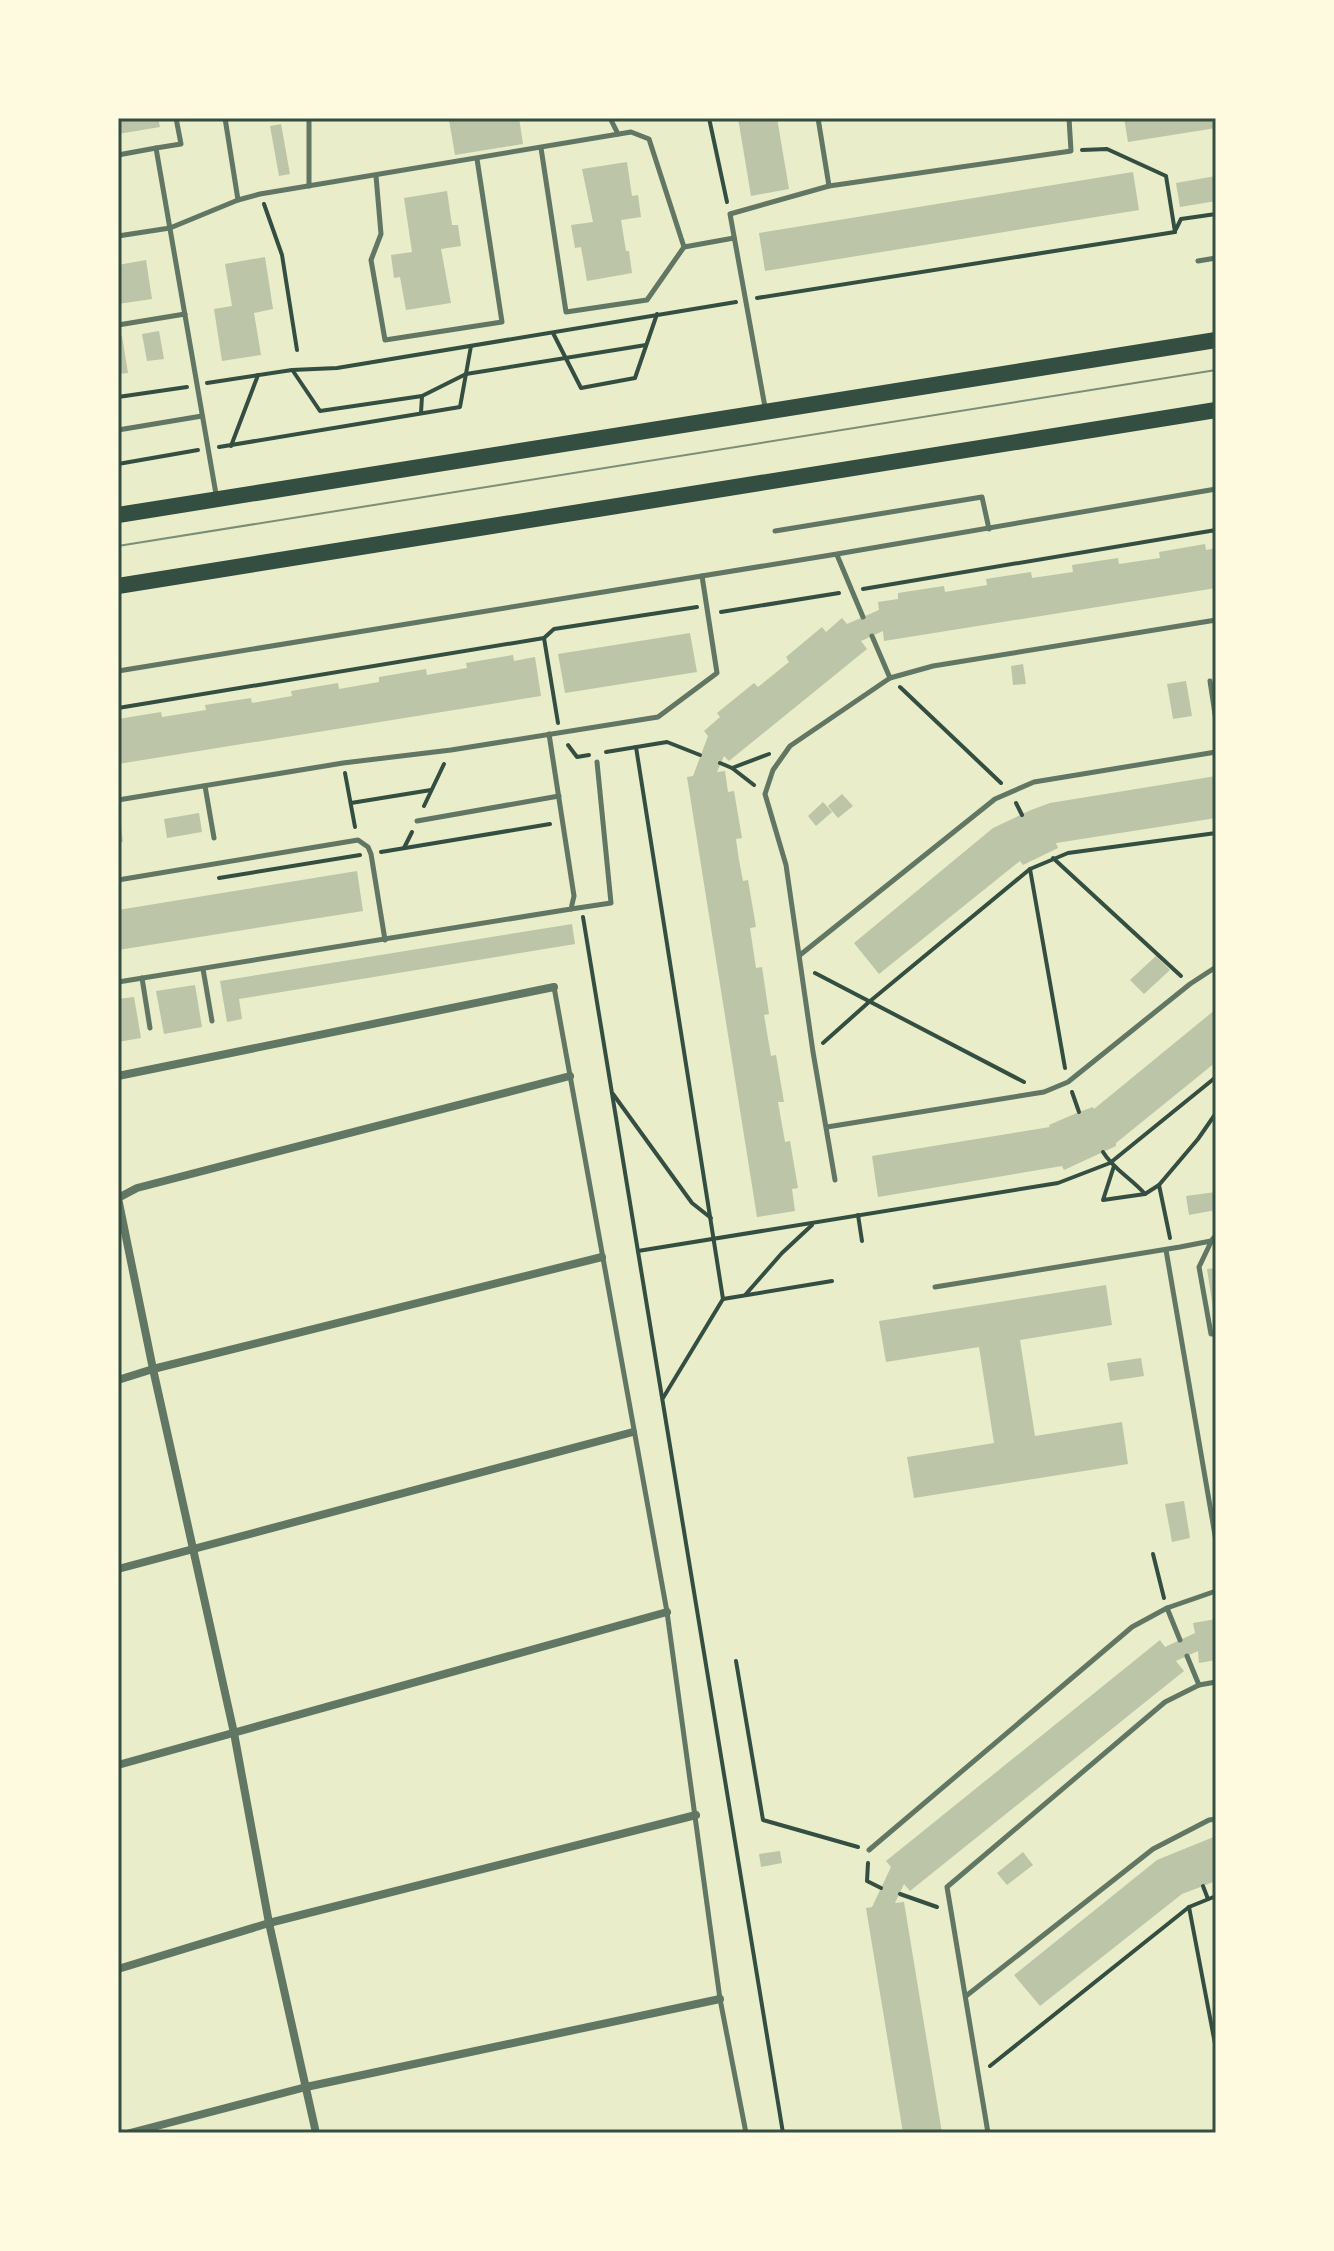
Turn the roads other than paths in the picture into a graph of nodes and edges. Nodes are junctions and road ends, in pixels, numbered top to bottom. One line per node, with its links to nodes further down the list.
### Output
1 (176, 118): 8 (lane)
2 (225, 118): 15 (lane)
3 (309, 118): 13 (lane)
4 (610, 118): 7 (lane)
5 (818, 118): 14 (lane)
6 (1069, 118): 14 (lane)
7 (618, 134): 9 (lane); 19 (lane)
8 (156, 148): 10 (lane); 16 (lane)
9 (541, 148): 11 (lane); 19 (lane)
10 (118, 155)
11 (477, 159): 12 (lane); 12 (lane)
12 (376, 176): 13 (lane)
13 (309, 186): 15 (lane)
14 (829, 186): 18 (lane)
15 (238, 200): 16 (lane)
16 (170, 228): 17 (lane); 22 (lane)
17 (118, 236)
18 (734, 238): 19 (lane); 26 (lane)
19 (684, 247)
20 (1216, 258): 21 (lane)
21 (1198, 261)
22 (185, 314): 23 (lane); 27 (lane)
23 (118, 325)
24 (1216, 340): 26 (main road)
25 (1216, 410): 36 (main road)
26 (766, 412): 30 (main road)
27 (202, 416): 28 (lane); 30 (lane)
28 (118, 430)
29 (1216, 489): 32 (lane)
30 (217, 499): 31 (main road)
31 (118, 515)
32 (989, 529): 33 (lane); 34 (lane)
33 (775, 531)
34 (837, 554): 35 (lane); 37 (lane)
35 (702, 576): 40 (lane); 44 (lane)
36 (118, 586)
37 (863, 617)
38 (1216, 620): 41 (lane)
39 (872, 636): 41 (lane)
40 (118, 671)
41 (890, 678): 55 (lane)
42 (1210, 681): 43 (lane)
43 (1216, 721)
44 (549, 734): 47 (lane); 48 (lane)
45 (1216, 752): 55 (lane)
46 (597, 762): 53 (lane)
47 (205, 786): 49 (lane); 51 (lane)
48 (559, 796): 50 (lane); 53 (lane)
49 (118, 800)
50 (417, 821)
51 (214, 838)
52 (118, 880): 54 (lane)
53 (571, 909): 54 (lane)
54 (385, 940): 57 (lane)
55 (800, 955): 65 (lane)
56 (1216, 967): 65 (lane)
57 (203, 969): 58 (lane); 61 (lane)
58 (142, 978): 59 (lane); 62 (lane)
59 (118, 982)
60 (554, 987): 63 (street); 64 (lane)
61 (212, 1021)
62 (150, 1028)
63 (118, 1076)
64 (570, 1076): 67 (street); 70 (lane)
65 (827, 1127): 66 (lane)
66 (835, 1180)
67 (118, 1198): 73 (street)
68 (1214, 1238): 69 (lane); 72 (lane)
69 (1166, 1250): 71 (lane); 76 (lane)
70 (602, 1257): 73 (street); 75 (lane)
71 (935, 1287)
72 (1216, 1334)
73 (153, 1369): 74 (street); 77 (street)
74 (118, 1380)
75 (633, 1432): 77 (street); 81 (lane)
76 (1216, 1541)
77 (193, 1549): 78 (street); 86 (street)
78 (118, 1569)
79 (1216, 1591): 80 (lane)
80 (1167, 1608): 82 (lane); 90 (lane)
81 (667, 1612): 86 (street); 88 (lane)
82 (1180, 1640)
83 (1187, 1656): 85 (lane)
84 (1216, 1682): 85 (lane)
85 (1199, 1685): 93 (lane)
86 (234, 1733): 87 (street); 91 (street)
87 (118, 1765)
88 (696, 1815): 91 (street); 94 (lane)
89 (1216, 1819): 93 (lane)
90 (869, 1850)
91 (269, 1923): 92 (street); 95 (street)
92 (118, 1969)
93 (966, 1996): 100 (lane)
94 (720, 1999): 95 (street); 99 (lane)
95 (306, 2087): 97 (street); 98 (street)
96 (1216, 2131): 101 (lane)
97 (130, 2133)
98 (316, 2133)
99 (746, 2133)
100 (988, 2133)
101 (1210, 2133)

